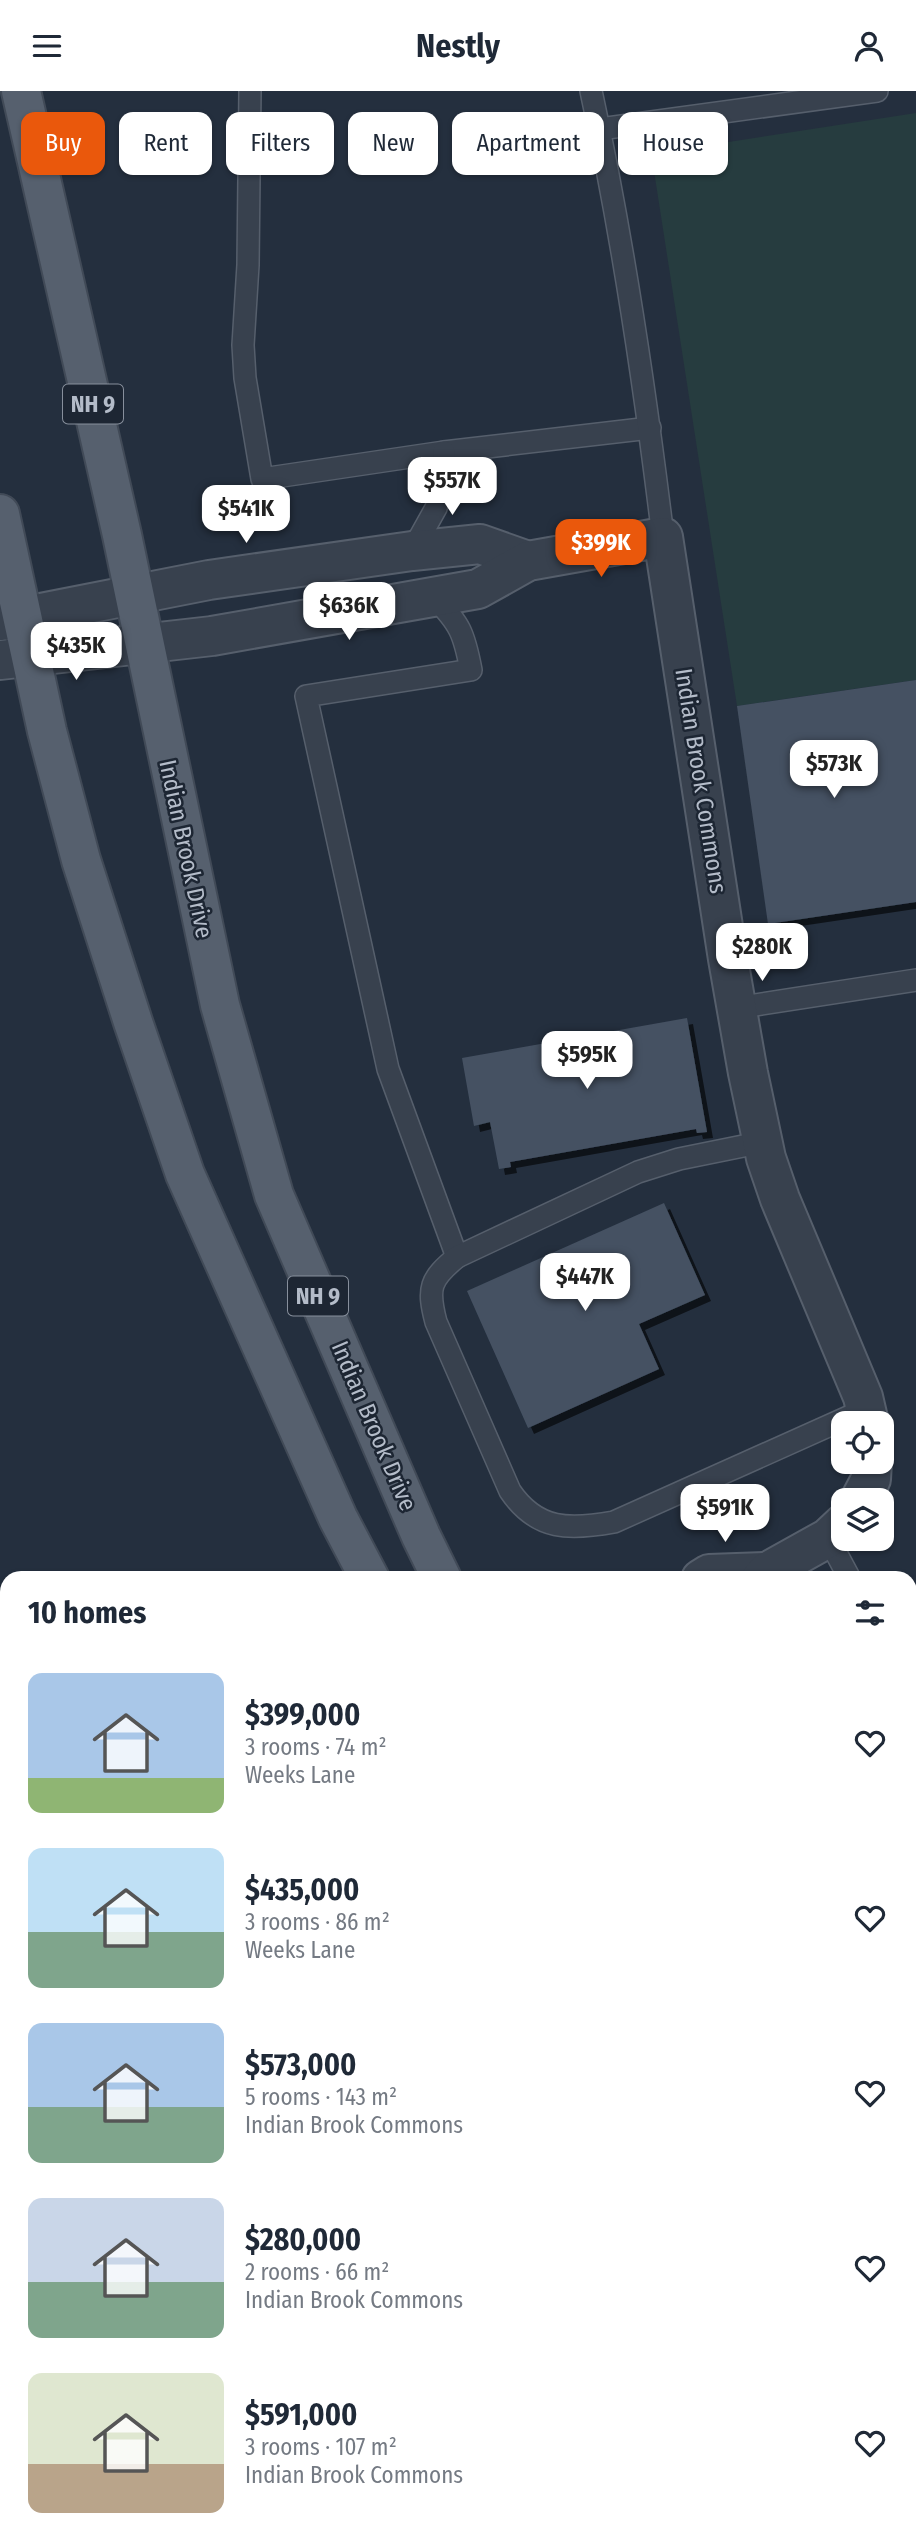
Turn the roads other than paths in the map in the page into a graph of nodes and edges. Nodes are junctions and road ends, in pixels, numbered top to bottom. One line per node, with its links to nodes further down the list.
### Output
1 (21, 91): 14 (main road, Indian Brook Drive / NH 9)
2 (250, 91): 9 (lane)
3 (591, 91): 5 (lane)
4 (877, 91): 6 (lane)
5 (596, 112)
6 (604, 128)
7 (604, 153): 8 (lane)
8 (650, 428): 9 (lane); 11 (lane)
9 (444, 452): 12 (lane)
10 (0, 514): 16 (main road)
11 (663, 537): 13 (street); 20 (street, Indian Brook Commons)
12 (412, 551): 13 (street); 14 (street)
13 (528, 561): 15 (street)
14 (134, 595): 16 (street); 17 (main road, Indian Brook Drive / NH 9)
15 (434, 597): 17 (street); 22 (lane)
16 (11, 619): 18 (main road)
17 (144, 644): 18 (street); 28 (main road, Indian Brook Drive / NH 9)
18 (16, 659): 27 (main road)
19 (916, 980): 20 (lane)
20 (736, 1008): 21 (street, Indian Brook Commons)
21 (763, 1142): 22 (lane); 23 (street, Indian Brook Commons)
22 (457, 1257): 24 (lane)
23 (867, 1411)
24 (831, 1431)
25 (831, 1534): 29 (street)
26 (842, 1551): 30 (lane)
27 (366, 1571)
28 (438, 1571)
29 (771, 1571)
30 (848, 1571)

